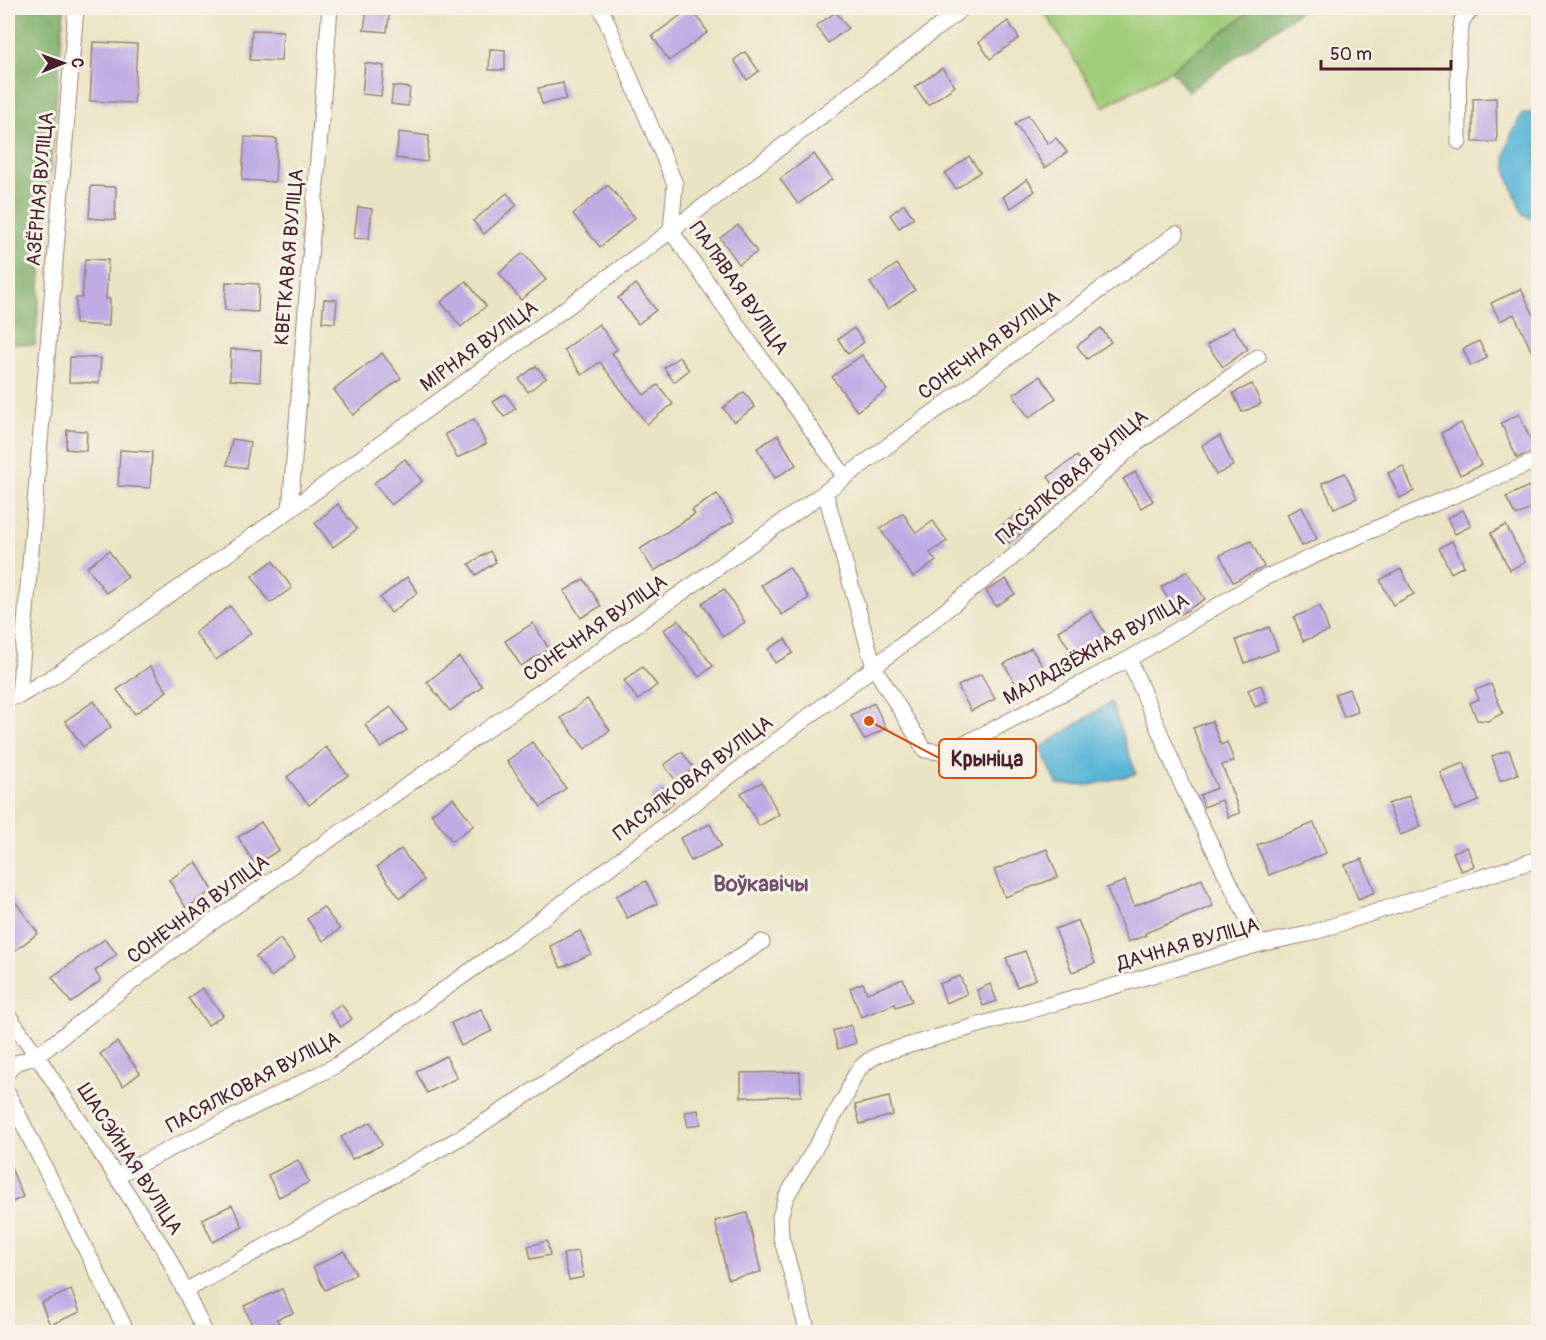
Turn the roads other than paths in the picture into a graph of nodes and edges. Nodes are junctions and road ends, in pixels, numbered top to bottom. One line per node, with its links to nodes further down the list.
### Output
1 (76, 8): 16 (street, АЗЁРНАЯ ВУЛІЦА)
2 (330, 8): 13 (street, КВЕТКАВАЯ ВУЛІЦА)
3 (601, 8): 7 (street, ПАЛЯВАЯ ВУЛІЦА)
4 (963, 8): 7 (street, МІРНАЯ ВУЛІЦА)
5 (1473, 8): 6 (street)
6 (1459, 142)
7 (671, 231): 11 (street, ПАЛЯВАЯ ВУЛІЦА); 13 (street, МІРНАЯ ВУЛІЦА)
8 (1176, 234): 11 (street, СОНЕЧНАЯ ВУЛІЦА)
9 (1258, 357): 15 (street, ПАСЯЛКОВАЯ ВУЛІЦА)
10 (1539, 460): 14 (street, МАЛАДЗЁЖНАЯ ВУЛІЦА)
11 (845, 477): 12 (street, СОНЕЧНАЯ ВУЛІЦА)
12 (825, 492): 15 (street, МАЛАДЗЁЖНАЯ ВУЛІЦА); 21 (street, СОНЕЧНАЯ ВУЛІЦА)
13 (290, 510): 16 (street, МІРНАЯ ВУЛІЦА)
14 (1130, 659): 15 (street, МАЛАДЗЁЖНАЯ ВУЛІЦА); 19 (street)
15 (874, 667): 24 (street, ПАСЯЛКОВАЯ ВУЛІЦА)
16 (13, 697)
17 (1539, 859): 19 (street, ДАЧНАЯ ВУЛІЦА)
18 (762, 942): 25 (street)
19 (1260, 944): 28 (street, ДАЧНАЯ ВУЛІЦА)
20 (8, 1015): 21 (street, ШАСЭЙНАЯ ВУЛІЦА)
21 (37, 1056): 22 (street, СОНЕЧНАЯ ВУЛІЦА); 24 (street, ШАСЭЙНАЯ ВУЛІЦА)
22 (8, 1072)
23 (8, 1094): 26 (street)
24 (116, 1176): 25 (street, ШАСЭЙНАЯ ВУЛІЦА)
25 (185, 1292): 27 (street, ШАСЭЙНАЯ ВУЛІЦА)
26 (128, 1332)
27 (205, 1332)
28 (808, 1332)

